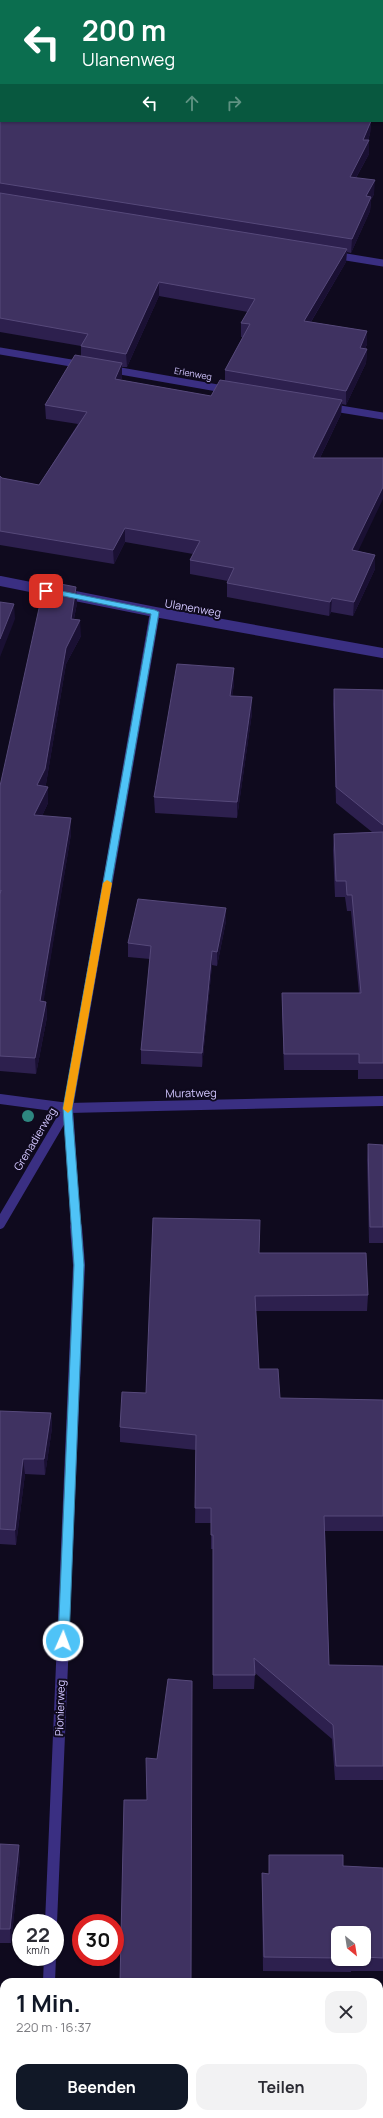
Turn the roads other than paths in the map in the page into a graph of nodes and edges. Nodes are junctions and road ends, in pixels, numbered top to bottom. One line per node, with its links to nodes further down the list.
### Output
1 (328, 254): 2 (street)
2 (383, 263)
3 (0, 350): 4 (street, Erlenweg)
4 (234, 391)
5 (320, 406): 6 (street)
6 (383, 416)
7 (0, 581): 8 (street, Ulanenweg)
8 (155, 612): 9 (street, Ulanenweg); 12 (street, Pionierweg)
9 (383, 653)
10 (0, 1098): 12 (street, Muratweg)
11 (383, 1101): 12 (street, Muratweg)
12 (68, 1108): 13 (street, Grenadierweg); 14 (street, Pionierweg)
13 (0, 1224)
14 (51, 1914)
15 (50, 1966): 16 (street)
16 (49, 1978)

